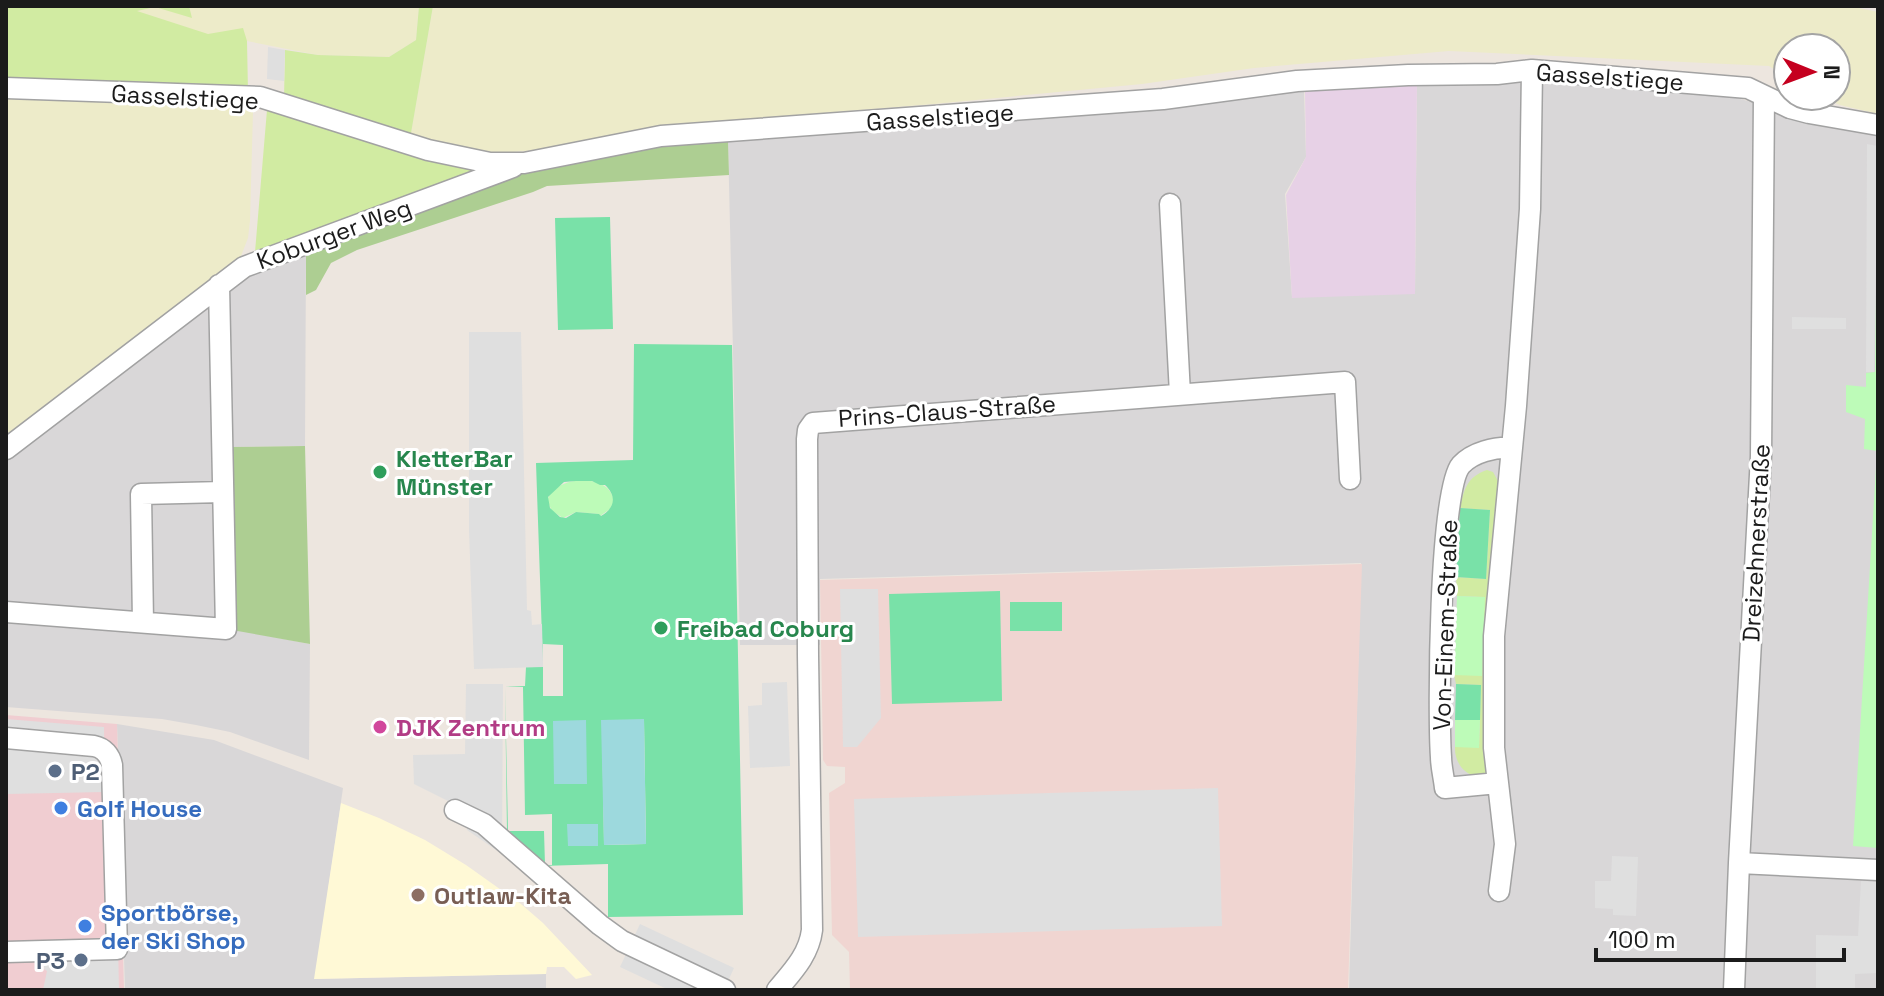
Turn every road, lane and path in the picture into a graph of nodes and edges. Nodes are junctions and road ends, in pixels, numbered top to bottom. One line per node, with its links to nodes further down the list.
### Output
1 (1532, 70): 3 (street, Gasselstiege); 5 (street, Gasselstiege); 9 (street, Von-Einem-Straße)
2 (6, 88): 5 (street, Gasselstiege)
3 (1764, 96): 4 (street, Gasselstiege); 18 (street, Dreizehnerstraße)
4 (1878, 125)
5 (524, 163): 7 (street, Koburger Weg)
6 (1170, 204): 8 (street)
7 (219, 285): 10 (street, Koburger Weg); 12 (street)
8 (1180, 394): 11 (street, Prins-Claus-Straße); 23 (street, Prins-Claus-Straße)
9 (1511, 448): 16 (street, Von-Einem-Straße); 16 (street, Von-Einem-Straße)
10 (6, 449)
11 (1350, 479)
12 (223, 492): 14 (street); 14 (street)
13 (6, 612): 14 (street)
14 (143, 622)
15 (6, 738): 21 (street)
16 (1498, 783): 20 (street, Von-Einem-Straße)
17 (455, 810): 22 (street)
18 (1739, 863): 19 (street); 24 (street, Dreizehnerstraße)
19 (1878, 870)
20 (1499, 891)
21 (6, 952)
22 (725, 990)
23 (777, 990)
24 (1734, 990)

